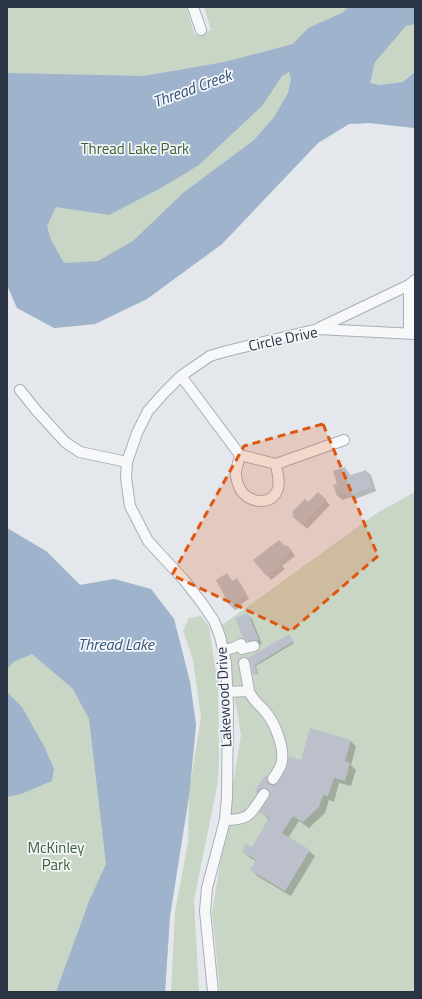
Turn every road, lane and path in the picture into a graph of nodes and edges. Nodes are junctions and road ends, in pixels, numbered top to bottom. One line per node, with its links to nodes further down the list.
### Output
1 (193, 7): 2 (street)
2 (201, 30)
3 (412, 283): 4 (street); 5 (street)
4 (318, 329): 5 (street, Circle Drive); 6 (street, Circle Drive)
5 (412, 334)
6 (181, 376): 9 (street); 10 (street, Lakewood Drive)
7 (20, 390): 10 (street)
8 (344, 440): 11 (street)
9 (240, 455): 11 (street); 11 (street)
10 (127, 462): 13 (street, Lakewood Drive)
11 (276, 464)
12 (254, 646): 13 (street)
13 (223, 650): 16 (street, Lakewood Drive)
14 (244, 663): 15 (street)
15 (249, 691): 16 (street); 17 (street)
16 (227, 692): 19 (street, Lakewood Drive)
17 (273, 779)
18 (264, 794): 19 (street)
19 (225, 820): 20 (street, Lakewood Drive)
20 (213, 992)

